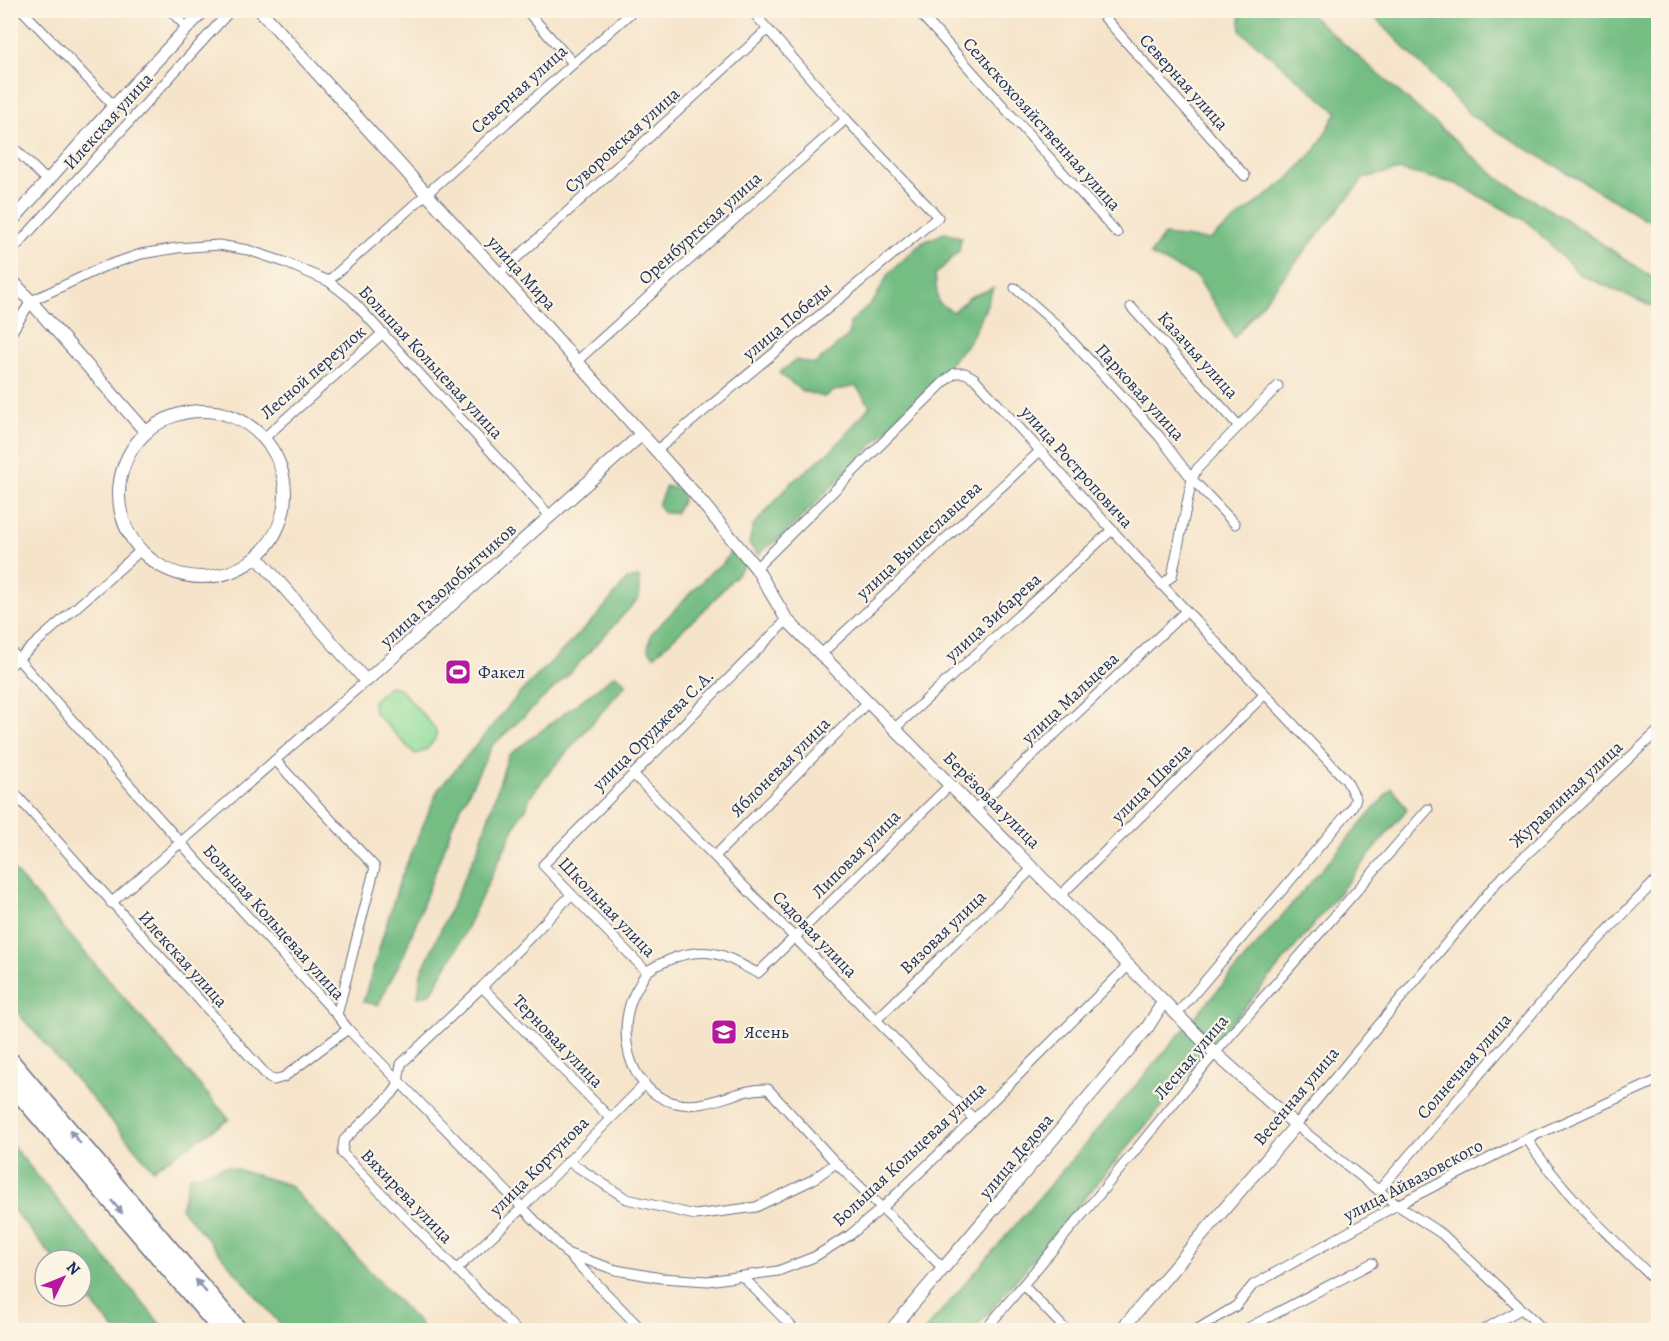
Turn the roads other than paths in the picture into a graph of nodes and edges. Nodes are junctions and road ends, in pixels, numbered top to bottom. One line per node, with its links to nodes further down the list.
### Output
1 (22, 10): 14 (street)
2 (170, 10): 11 (street)
3 (204, 10): 11 (street)
4 (231, 10): 22 (street, Илекская улица)
5 (260, 10): 19 (street, улица Мира)
6 (526, 10): 13 (street)
7 (634, 10): 13 (street, Северная улица)
8 (751, 10): 12 (street)
9 (917, 10): 21 (street, Сельскохозяйственная улица)
10 (1098, 10): 17 (street, Северная улица)
11 (188, 29): 14 (street)
12 (767, 30): 15 (street); 23 (street, Суворовская улица)
13 (573, 63): 19 (street, Северная улица)
14 (114, 106): 18 (street)
15 (846, 119): 31 (street, Оренбургская улица); 37 (street, улица Победы)
16 (10, 144): 18 (street)
17 (1245, 176)
18 (48, 182): 20 (street)
19 (427, 194): 23 (street, улица Мира); 25 (street, Северная улица)
20 (10, 223)
21 (1118, 233)
22 (10, 253)
23 (499, 274): 31 (street, улица Мира)
24 (10, 278): 27 (street)
25 (328, 281): 27 (street, Большая Кольцевая улица); 29 (street, Большая Кольцевая улица)
26 (1015, 288): 39 (street, Парковая улица)
27 (31, 301): 30 (street); 34 (street)
28 (1131, 307): 33 (street, Казачья улица)
29 (383, 333): 36 (street, Лесной переулок); 40 (street, Большая Кольцевая улица)
30 (10, 335)
31 (577, 361): 35 (street, улица Мира)
32 (1278, 386): 33 (street)
33 (1239, 426): 39 (street)
34 (145, 430): 36 (street); 43 (street)
35 (642, 434): 37 (street, улица Мира); 40 (street, улица Газодобытчиков)
36 (265, 437): 44 (street)
37 (657, 450): 45 (street, улица Мира)
38 (1040, 451): 42 (street, улица Ростроповича); 45 (street, улица Ростроповича); 50 (street, улица Вышеславцева)
39 (1192, 479): 41 (street, Парковая улица); 46 (street)
40 (551, 517): 52 (street, улица Газодобытчиков)
41 (1235, 524)
42 (1112, 530): 46 (street, улица Ростроповича); 55 (street, улица Зибарева)
43 (140, 550): 44 (street); 51 (street)
44 (258, 558): 52 (street)
45 (755, 566): 48 (street, Берёзовая улица)
46 (1162, 585): 47 (street, улица Ростроповича)
47 (1186, 610): 53 (street, улица Ростроповича); 61 (street, улица Мальцева)
48 (787, 620): 50 (street, Берёзовая улица); 58 (street, улица Оруджева С.А.)
49 (10, 650): 51 (street, Большая Кольцевая улица)
50 (821, 654): 54 (street, Берёзовая улица)
51 (14, 663): 63 (street, Большая Кольцевая улица)
52 (366, 681): 57 (street, улица Газодобытчиков)
53 (1265, 694): 70 (street, улица Швеца); 79 (street, улица Ростроповича)
54 (869, 701): 55 (street, Берёзовая улица); 64 (street, Яблоневая улица)
55 (896, 728): 59 (street, Берёзовая улица)
56 (1659, 731): 68 (street, Журавлиная улица)
57 (275, 760): 63 (street, улица Газодобытчиков); 78 (street)
58 (633, 774): 64 (street, Садовая улица); 65 (street, улица Оруджева С.А.)
59 (951, 784): 61 (street, Берёзовая улица); 72 (street, Липовая улица)
60 (10, 789): 71 (street, Илекская улица)
61 (975, 809): 66 (street, Берёзовая улица)
62 (1428, 809): 82 (street, Лесная улица)
63 (181, 843): 71 (street, улица Газодобытчиков); 78 (street, Большая Кольцевая улица)
64 (715, 856): 72 (street, Садовая улица)
65 (543, 865): 69 (street, Школьная улица)
66 (1034, 867): 70 (street, Берёзовая улица); 80 (street, Вязовая улица)
67 (1659, 878): 94 (street, Солнечная улица)
68 (1497, 882): 90 (street, Весенная улица)
69 (571, 895): 74 (street, Школьная улица); 76 (street)
70 (1061, 895): 73 (street, Берёзовая улица)
71 (111, 903): 81 (street, Илекская улица)
72 (795, 937): 75 (street, Липовая улица); 80 (street, Садовая улица)
73 (1129, 965): 77 (street, Берёзовая улица); 89 (street, Большая Кольцевая улица)
74 (647, 972): 75 (street, Школьная улица); 87 (street, Школьная улица)
75 (758, 973)
76 (482, 987): 84 (street); 88 (street, Терновая улица)
77 (1164, 1001): 79 (street, Берёзовая улица); 100 (street, улица Дедова)
78 (337, 1014): 81 (street, Большая Кольцевая улица)
79 (1177, 1014): 82 (street, Берёзовая улица)
80 (876, 1020): 89 (street, Садовая улица)
81 (348, 1029): 84 (street, Большая Кольцевая улица)
82 (1215, 1053): 90 (street, Берёзовая улица); 104 (street, Лесная улица)
83 (10, 1060): 107 (highway, one-way to 83)
84 (398, 1079): 97 (street, Большая Кольцевая улица); 101 (street, Вяхирева улица)
85 (1659, 1080): 91 (street, улица Айвазовского)
86 (10, 1083): 106 (highway, one-way to 106)
87 (645, 1084): 88 (street, улица Кортунова); 93 (street, Школьная улица)
88 (610, 1118): 92 (street, улица Кортунова)
89 (973, 1118): 96 (street, Большая Кольцевая улица)
90 (1296, 1125): 94 (street); 114 (street, Весенная улица)
91 (1527, 1139): 95 (street, улица Айвазовского); 103 (street)
92 (568, 1161): 93 (street); 97 (street, улица Кортунова)
93 (836, 1163): 96 (street, Школьная улица)
94 (1379, 1190): 95 (street)
95 (1397, 1205): 105 (street); 115 (street, улица Айвазовского)
96 (882, 1208): 100 (street, Школьная улица); 102 (street, Большая Кольцевая улица)
97 (521, 1209): 98 (street, Большая Кольцевая улица); 101 (street, улица Кортунова)
98 (564, 1252): 102 (street, Большая Кольцевая улица); 109 (street, Большая Кольцевая улица)
99 (1372, 1263): 116 (street)
100 (944, 1269): 111 (street, улица Дедова)
101 (456, 1270): 108 (street, Вяхирева улица)
102 (743, 1277): 110 (street)
103 (1659, 1283)
104 (1023, 1285): 112 (street, Лесная улица); 113 (street)
105 (1521, 1309): 117 (street); 118 (street)
106 (221, 1330)
107 (239, 1330)
108 (516, 1330)
109 (642, 1330)
110 (795, 1330)
111 (891, 1330)
112 (985, 1330)
113 (1066, 1330)
114 (1120, 1330)
115 (1197, 1330)
116 (1244, 1330)
117 (1483, 1330)
118 (1544, 1330)

